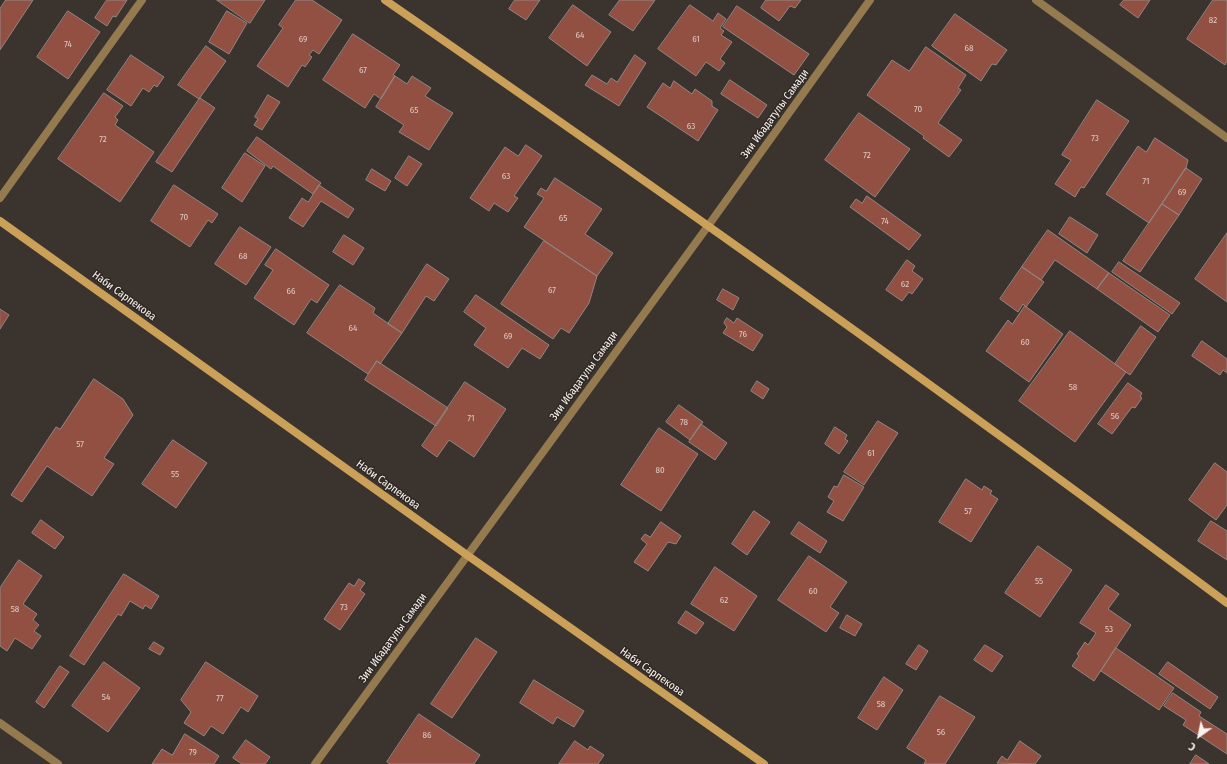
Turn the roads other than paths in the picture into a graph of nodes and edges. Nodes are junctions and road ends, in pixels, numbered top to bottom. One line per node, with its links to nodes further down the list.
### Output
1 (142, 0): 6 (street)
2 (385, 0): 8 (street)
3 (870, 0): 8 (street, Зии Ибадатулы Самади)
4 (1036, 0): 5 (street)
5 (1227, 138)
6 (0, 198)
7 (0, 221): 9 (street, Наби Сарпекова)
8 (708, 226): 9 (street, Зии Ибадатулы Самади); 10 (street)
9 (467, 555): 13 (street, Зии Ибадатулы Самади); 14 (street, Наби Сарпекова)
10 (1227, 603)
11 (0, 723): 12 (street)
12 (58, 764)
13 (315, 764)
14 (764, 764)

